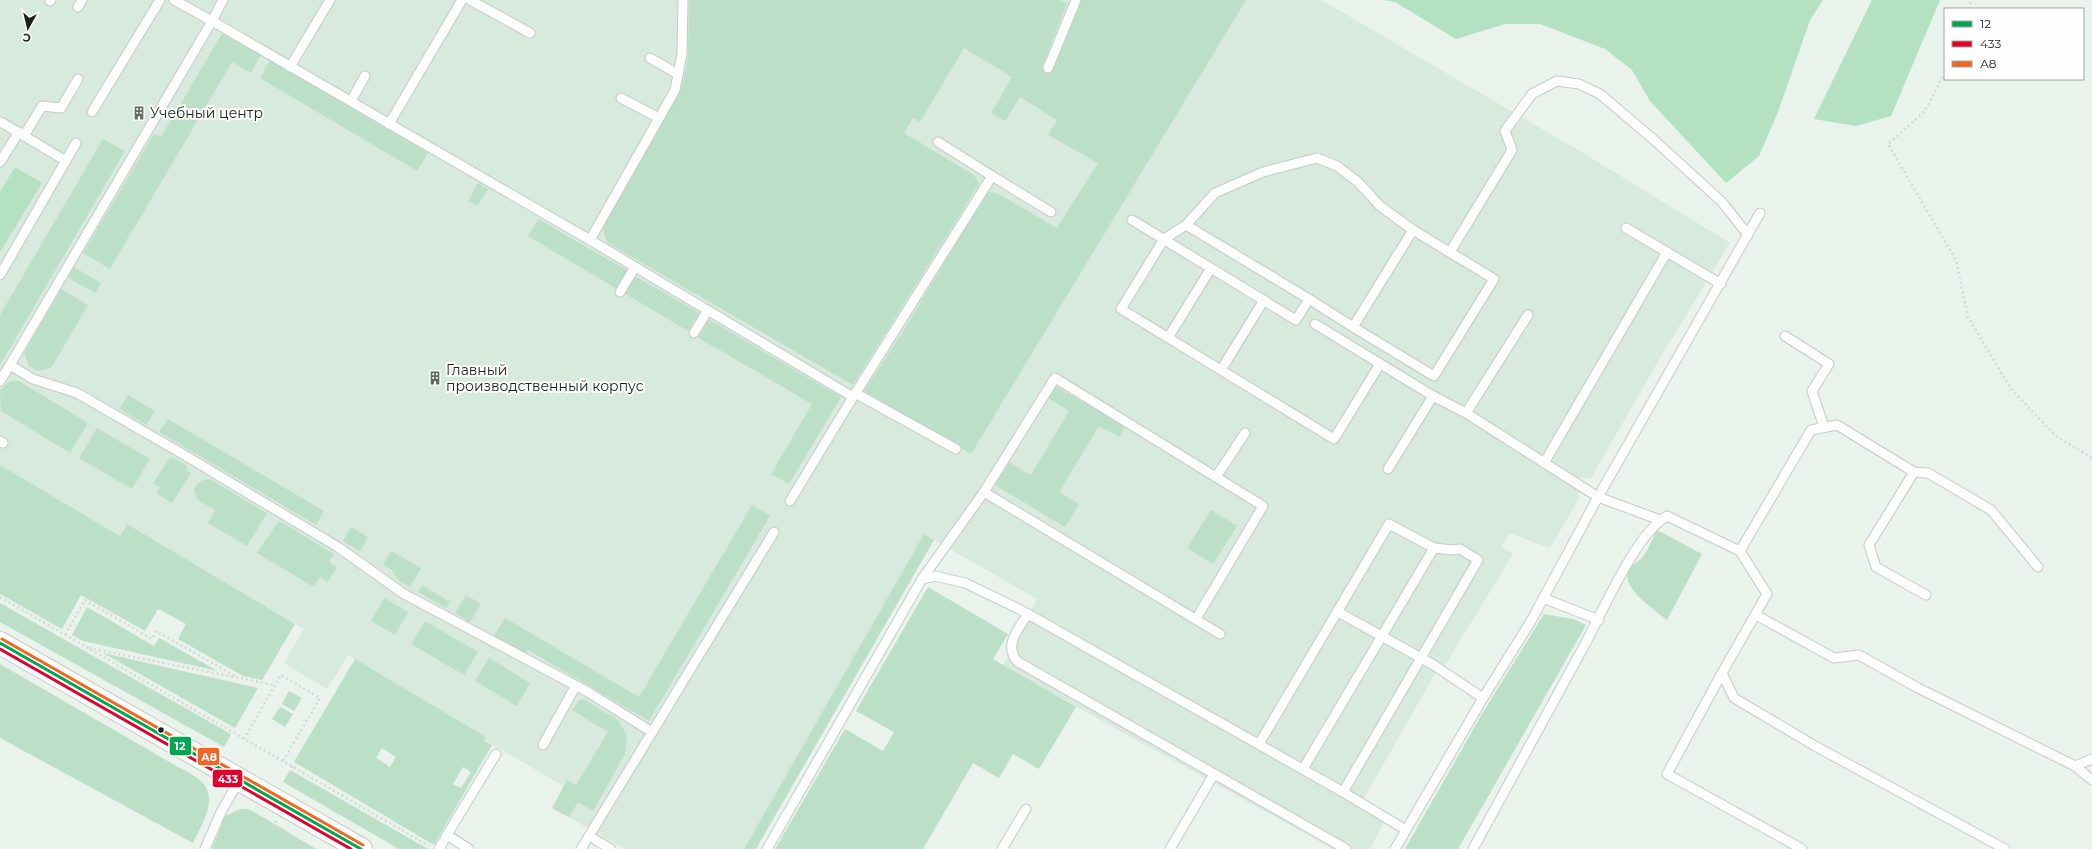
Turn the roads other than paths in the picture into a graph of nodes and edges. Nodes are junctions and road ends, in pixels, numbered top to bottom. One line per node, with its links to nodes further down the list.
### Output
1 (160, 0): 19 (lane)
2 (174, 0): 9 (lane)
3 (223, 0): 9 (lane)
4 (330, 0): 12 (lane)
5 (462, 0): 22 (lane)
6 (470, 0): 10 (lane)
7 (683, 0): 14 (lane)
8 (1076, 0): 13 (lane)
9 (212, 21): 12 (lane); 55 (lane)
10 (530, 33)
11 (650, 58): 14 (lane)
12 (290, 67): 18 (lane)
13 (1048, 68)
14 (678, 74): 20 (lane)
15 (365, 76): 18 (lane)
16 (78, 79): 23 (lane)
17 (620, 98): 20 (lane)
18 (350, 101): 22 (lane)
19 (92, 112)
20 (659, 118): 37 (lane)
21 (1, 122): 23 (lane)
22 (389, 124): 37 (lane)
23 (21, 134): 26 (lane); 27 (lane)
24 (938, 142): 28 (lane)
25 (76, 143): 26 (lane)
26 (66, 160): 42 (lane)
27 (0, 162)
28 (992, 176): 29 (lane); 58 (lane)
29 (1051, 212)
30 (1760, 213): 35 (lane)
31 (1132, 220): 36 (lane)
32 (1186, 225): 34 (lane); 36 (lane); 46 (lane)
33 (1626, 228): 39 (lane)
34 (1413, 230): 38 (lane); 50 (lane)
35 (1748, 235): 38 (lane); 43 (lane)
36 (1164, 239): 41 (lane); 53 (lane)
37 (590, 240): 40 (lane)
38 (1450, 252): 50 (lane)
39 (1667, 252): 43 (lane); 64 (lane)
40 (635, 267): 44 (lane); 47 (lane)
41 (1210, 268): 45 (lane); 53 (lane)
42 (0, 275)
43 (1721, 284): 69 (lane)
44 (620, 292)
45 (1264, 300): 46 (lane); 56 (lane)
46 (1309, 300): 50 (lane)
47 (708, 310): 51 (lane); 58 (lane)
48 (1528, 315): 60 (lane)
49 (1315, 324): 54 (lane)
50 (1353, 327)
51 (694, 333)
52 (1785, 336): 61 (lane)
53 (1168, 338): 56 (lane)
54 (1380, 364): 56 (lane); 59 (lane)
55 (10, 365): 57 (lane); 89 (lane)
56 (1221, 370)
57 (0, 381)
58 (854, 395): 63 (lane); 70 (lane)
59 (1433, 396): 60 (lane); 65 (lane)
60 (1466, 413): 64 (lane)
61 (1824, 427): 66 (lane); 74 (lane)
62 (1245, 433): 67 (lane)
63 (956, 449)
64 (1544, 463): 69 (lane)
65 (1388, 469)
66 (1914, 472): 75 (lane); 77 (lane)
67 (1216, 477): 68 (lane); 82 (lane)
68 (984, 492): 76 (lane); 82 (lane)
69 (1598, 497): 71 (lane); 78 (lane)
70 (790, 501)
71 (1660, 520): 74 (lane); 83 (lane)
72 (774, 532): 91 (lane)
73 (1434, 548): 79 (lane); 85 (lane); 87 (lane)
74 (1740, 551): 81 (lane)
75 (2038, 567)
76 (922, 579): 80 (lane); 112 (lane)
77 (1926, 595)
78 (1543, 598): 83 (lane); 90 (lane)
79 (1338, 612): 85 (lane); 93 (lane)
80 (1028, 614): 93 (lane); 98 (lane)
81 (1756, 615): 88 (lane); 96 (lane)
82 (1196, 619): 84 (lane)
83 (1598, 620): 117 (lane)
84 (1220, 634)
85 (1380, 636): 87 (lane); 97 (lane)
86 (0, 643): 99 (main road)
87 (1420, 658): 90 (lane); 101 (lane)
88 (1722, 672): 118 (lane); 119 (lane)
89 (575, 687): 91 (lane); 92 (lane)
90 (1483, 698): 103 (lane)
91 (652, 732): 105 (lane)
92 (543, 744)
93 (1259, 744): 97 (lane)
94 (496, 754): 104 (lane)
95 (2092, 760): 96 (lane)
96 (2075, 766): 100 (lane)
97 (1302, 769): 101 (lane)
98 (1214, 774): 114 (lane); 115 (lane)
99 (240, 779): 107 (lane); 108 (main road)
100 (2092, 780)
101 (1343, 792): 103 (lane)
102 (1026, 809): 113 (lane)
103 (1406, 830): 116 (lane)
104 (447, 836): 106 (lane); 109 (lane)
105 (589, 836): 110 (lane); 111 (lane)
106 (435, 848)
107 (205, 849)
108 (361, 849)
109 (469, 849)
110 (581, 849)
111 (611, 849)
112 (767, 849)
113 (1002, 849)
114 (1170, 849)
115 (1346, 849)
116 (1395, 849)
117 (1473, 849)
118 (1802, 849)
119 (2005, 849)

